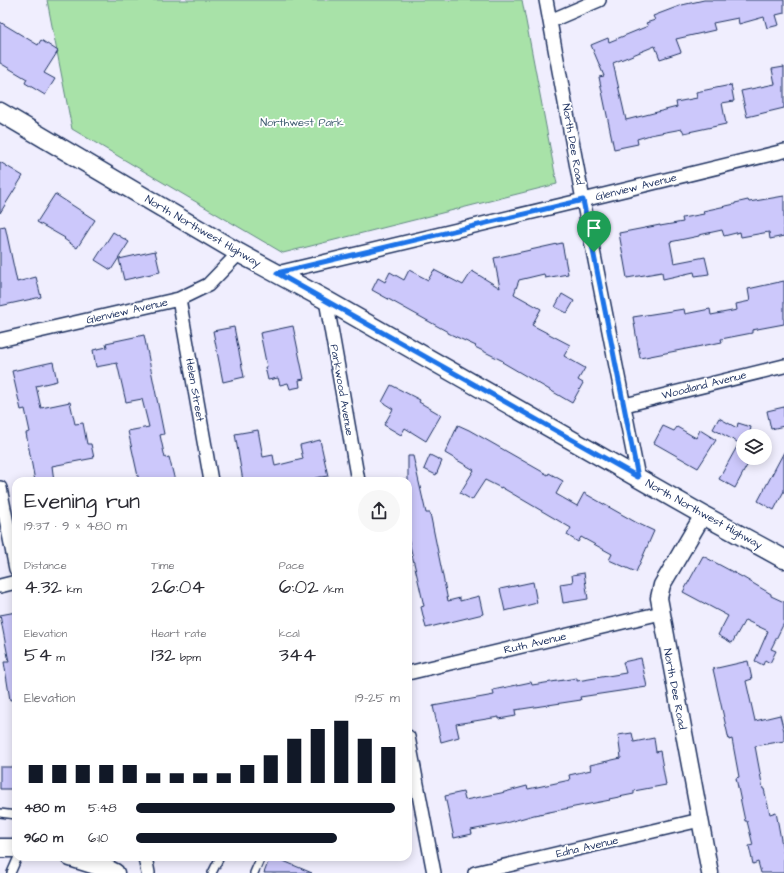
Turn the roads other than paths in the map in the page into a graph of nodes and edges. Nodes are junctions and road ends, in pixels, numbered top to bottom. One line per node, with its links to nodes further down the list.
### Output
1 (546, 0): 3 (street, North Dee Road)
2 (599, 0): 3 (street)
3 (550, 21): 6 (street, North Dee Road)
4 (0, 112): 7 (main road, North Northwest Highway)
5 (784, 151): 6 (street, Glenview Avenue)
6 (583, 200): 8 (street, Glenview Avenue); 13 (street, North Dee Road)
7 (239, 253): 8 (main road, North Northwest Highway); 9 (street, Glenview Avenue)
8 (277, 273): 10 (main road, North Northwest Highway)
9 (179, 299): 11 (street, Glenview Avenue); 14 (street, Helen Street)
10 (326, 300): 15 (street, Parkwood Avenue); 16 (main road, North Northwest Highway)
11 (0, 340)
12 (784, 366): 13 (street, Woodland Avenue)
13 (625, 405): 16 (street, North Dee Road)
14 (211, 477)
15 (357, 477)
16 (638, 477): 18 (main road, North Northwest Highway)
17 (0, 488): 19 (street)
18 (703, 515): 20 (main road, North Northwest Highway); 23 (street, North Dee Road)
19 (12, 549)
20 (784, 559)
21 (12, 583): 22 (street)
22 (0, 586)
23 (661, 613): 24 (street, Ruth Avenue); 28 (street, North Dee Road)
24 (412, 672)
25 (412, 758): 41 (street)
26 (0, 814): 27 (lane)
27 (12, 815)
28 (700, 820): 42 (street, Edna Avenue); 43 (street, North Dee Road)
29 (0, 848): 30 (main road)
30 (12, 848)
31 (16, 861): 36 (lane)
32 (83, 861): 37 (main road)
33 (146, 861): 38 (street)
34 (218, 861): 39 (lane)
35 (260, 861): 40 (lane)
36 (11, 873)
37 (115, 873)
38 (148, 873)
39 (212, 873)
40 (254, 873)
41 (434, 873)
42 (475, 873)
43 (710, 873)

